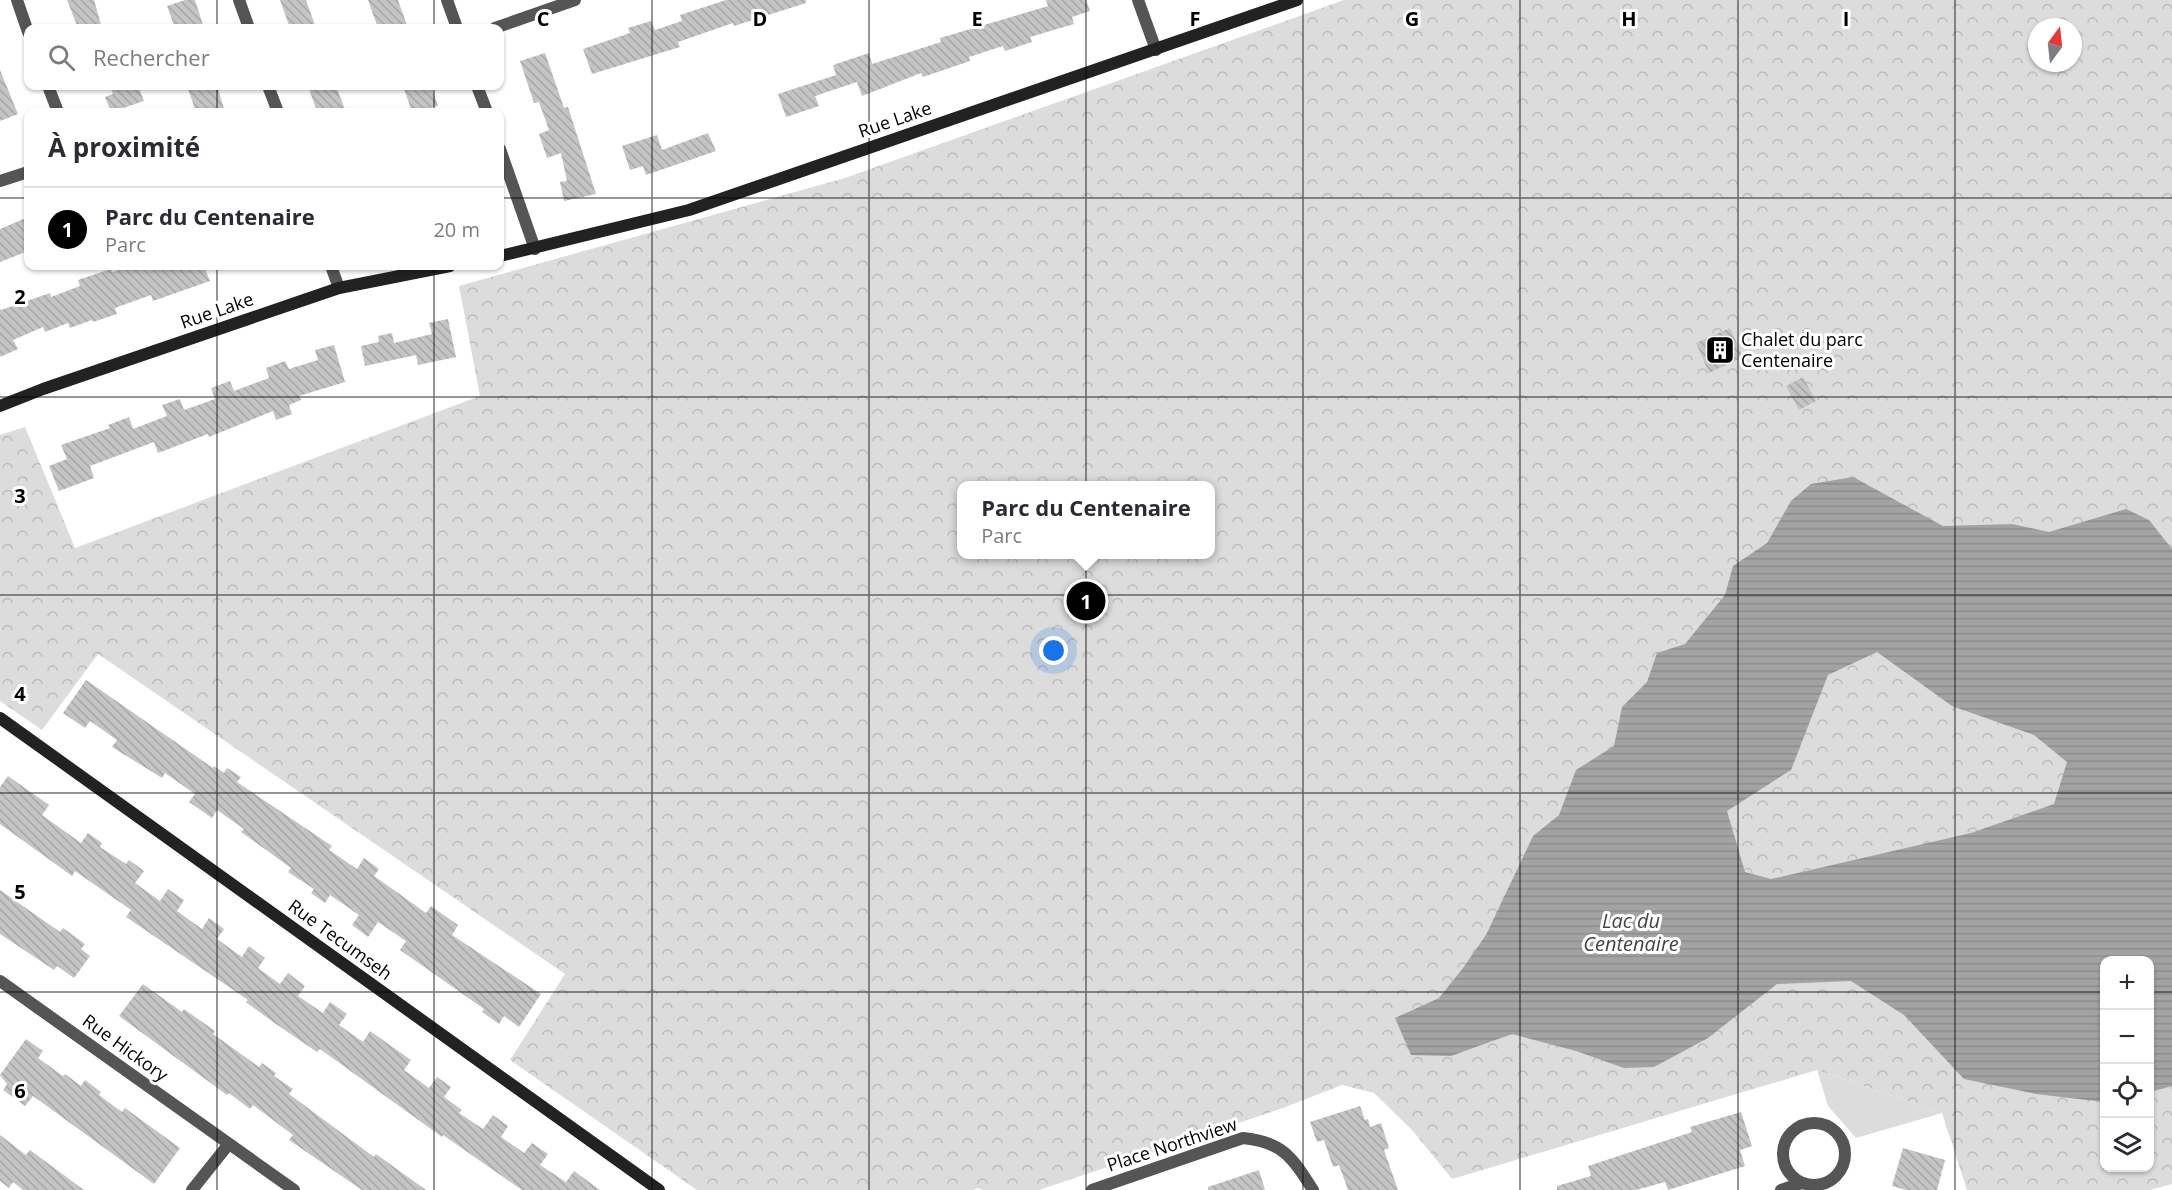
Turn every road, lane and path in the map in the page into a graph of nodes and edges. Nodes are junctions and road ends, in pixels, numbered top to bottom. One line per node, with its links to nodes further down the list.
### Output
1 (17, 0): 7 (street)
2 (238, 0): 8 (street)
3 (447, 0): 9 (street)
4 (574, 0): 10 (street)
5 (1138, 0): 11 (street)
6 (1297, 0): 11 (street, Rue Lake)
7 (25, 24)
8 (247, 24)
9 (456, 24)
10 (504, 25)
11 (1156, 50): 21 (street, Rue Lake)
12 (50, 90): 15 (street)
13 (270, 90): 16 (street)
14 (478, 90): 17 (street)
15 (56, 108)
16 (276, 108)
17 (485, 108)
18 (504, 160): 21 (street)
19 (24, 173): 20 (street)
20 (0, 181)
21 (535, 249): 22 (street, Rue Lake)
22 (504, 255)
23 (333, 270): 25 (street)
24 (430, 270): 25 (street, Rue Lake)
25 (339, 288): 26 (street, Rue Lake)
26 (0, 406)
27 (0, 718): 33 (street, Rue Tecumseh)
28 (0, 981): 29 (street, Rue Hickory)
29 (228, 1145): 31 (street); 32 (street, Rue Hickory)
30 (1802, 1183): 30 (street); 36 (street)
31 (192, 1190)
32 (294, 1190)
33 (659, 1190)
34 (1092, 1190): 35 (street, Place Northview)
35 (1312, 1190)
36 (1781, 1190)

